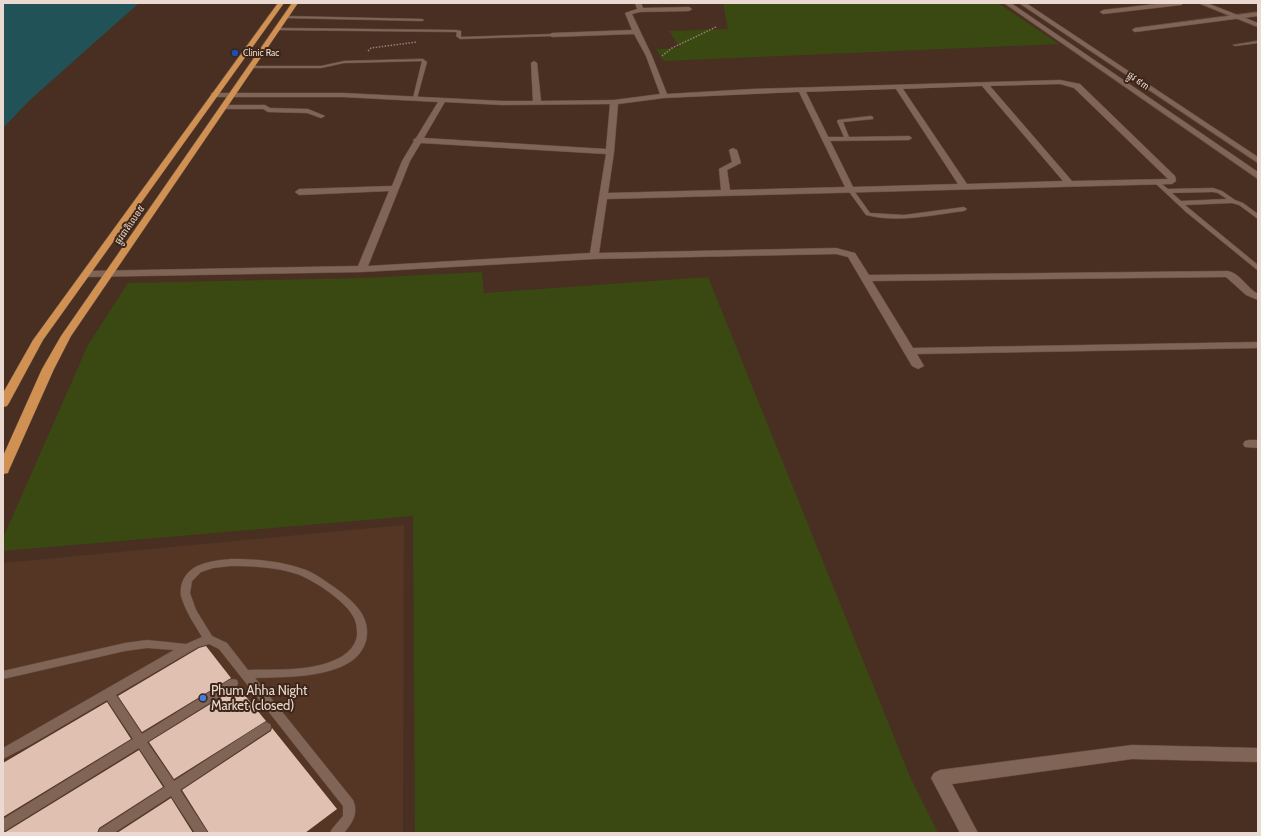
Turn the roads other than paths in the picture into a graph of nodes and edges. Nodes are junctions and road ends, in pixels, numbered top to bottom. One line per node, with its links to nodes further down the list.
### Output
1 (281, 3): 28 (highway, ផ្លូវជាតិលេខ៥)
2 (295, 3): 12 (highway, ផ្លូវជាតិលេខ៥)
3 (638, 3): 9 (street)
4 (1006, 3): 44 (street, ផ្លូវ ៩៣)
5 (1022, 3): 43 (street, ផ្លូវ ៩៣)
6 (1181, 3): 10 (street)
7 (1201, 3): 13 (street)
8 (689, 9): 9 (street)
9 (640, 10): 18 (street)
10 (1103, 12)
11 (1258, 14): 13 (street)
12 (285, 17): 14 (lane); 16 (highway, ផ្លូវជាតិលេខ៥)
13 (1237, 17): 15 (street); 17 (street)
14 (422, 20)
15 (1258, 25)
16 (278, 29): 19 (lane); 23 (highway, ផ្លូវជាតិលេខ៥)
17 (1135, 30)
18 (636, 32): 19 (street); 29 (street)
19 (552, 35)
20 (1258, 42): 21 (lane)
21 (1234, 45)
22 (534, 63): 33 (street)
23 (252, 67): 27 (highway, ផ្លូវជាតិលេខ៥); 30 (lane)
24 (984, 84): 25 (street); 45 (street); 46 (street)
25 (898, 87): 26 (street); 47 (street)
26 (802, 90): 29 (street); 38 (street)
27 (233, 95): 28 (street); 30 (street); 34 (highway, ផ្លូវជាតិលេខ៥)
28 (214, 96): 61 (highway, ផ្លូវជាតិលេខ៥)
29 (664, 96): 32 (street)
30 (415, 98): 31 (street)
31 (442, 100): 33 (street); 40 (street)
32 (614, 102): 33 (street); 42 (street)
33 (537, 104)
34 (225, 107): 35 (street); 62 (highway, ផ្លូវជាតិលេខ៥)
35 (321, 116)
36 (871, 118): 39 (lane)
37 (910, 138): 39 (lane)
38 (827, 139): 39 (lane); 49 (street)
39 (847, 139)
40 (417, 140): 42 (street); 48 (street)
41 (733, 150): 51 (street)
42 (610, 152): 53 (street)
43 (1258, 161)
44 (1258, 176)
45 (1158, 183): 46 (street); 52 (lane)
46 (1070, 184): 47 (street)
47 (964, 186): 49 (street)
48 (395, 188): 50 (street); 60 (street)
49 (850, 189): 51 (street); 56 (lane)
50 (299, 192)
51 (726, 192): 53 (street)
52 (1167, 192): 54 (lane); 55 (lane)
53 (603, 196): 58 (street)
54 (1233, 201): 55 (lane); 57 (lane)
55 (1180, 203): 59 (lane)
56 (964, 209)
57 (1258, 217)
58 (594, 256): 60 (street); 63 (street)
59 (1258, 268)
60 (362, 269): 62 (street)
61 (86, 274): 62 (street); 68 (highway, ផ្លូវជាតិលេខ៥)
62 (110, 274): 69 (highway, ផ្លូវជាតិលេខ៥)
63 (866, 278): 64 (street); 66 (street)
64 (1258, 298)
65 (1258, 345): 66 (street)
66 (909, 351): 67 (street)
67 (918, 366)
68 (3, 403)
69 (3, 470)
70 (208, 639): 71 (lane); 72 (lane); 72 (lane)
71 (188, 648): 73 (lane); 75 (lane)
72 (245, 674): 85 (lane)
73 (3, 675)
74 (233, 683): 77 (lane)
75 (109, 694): 77 (lane); 78 (lane)
76 (266, 727): 80 (lane)
77 (140, 740): 80 (lane); 81 (lane)
78 (3, 754)
79 (1258, 755): 86 (street)
80 (172, 789): 83 (lane); 84 (lane)
81 (3, 827): 82 (lane)
82 (6, 833)
83 (104, 833)
84 (202, 833)
85 (336, 833)
86 (969, 833)

